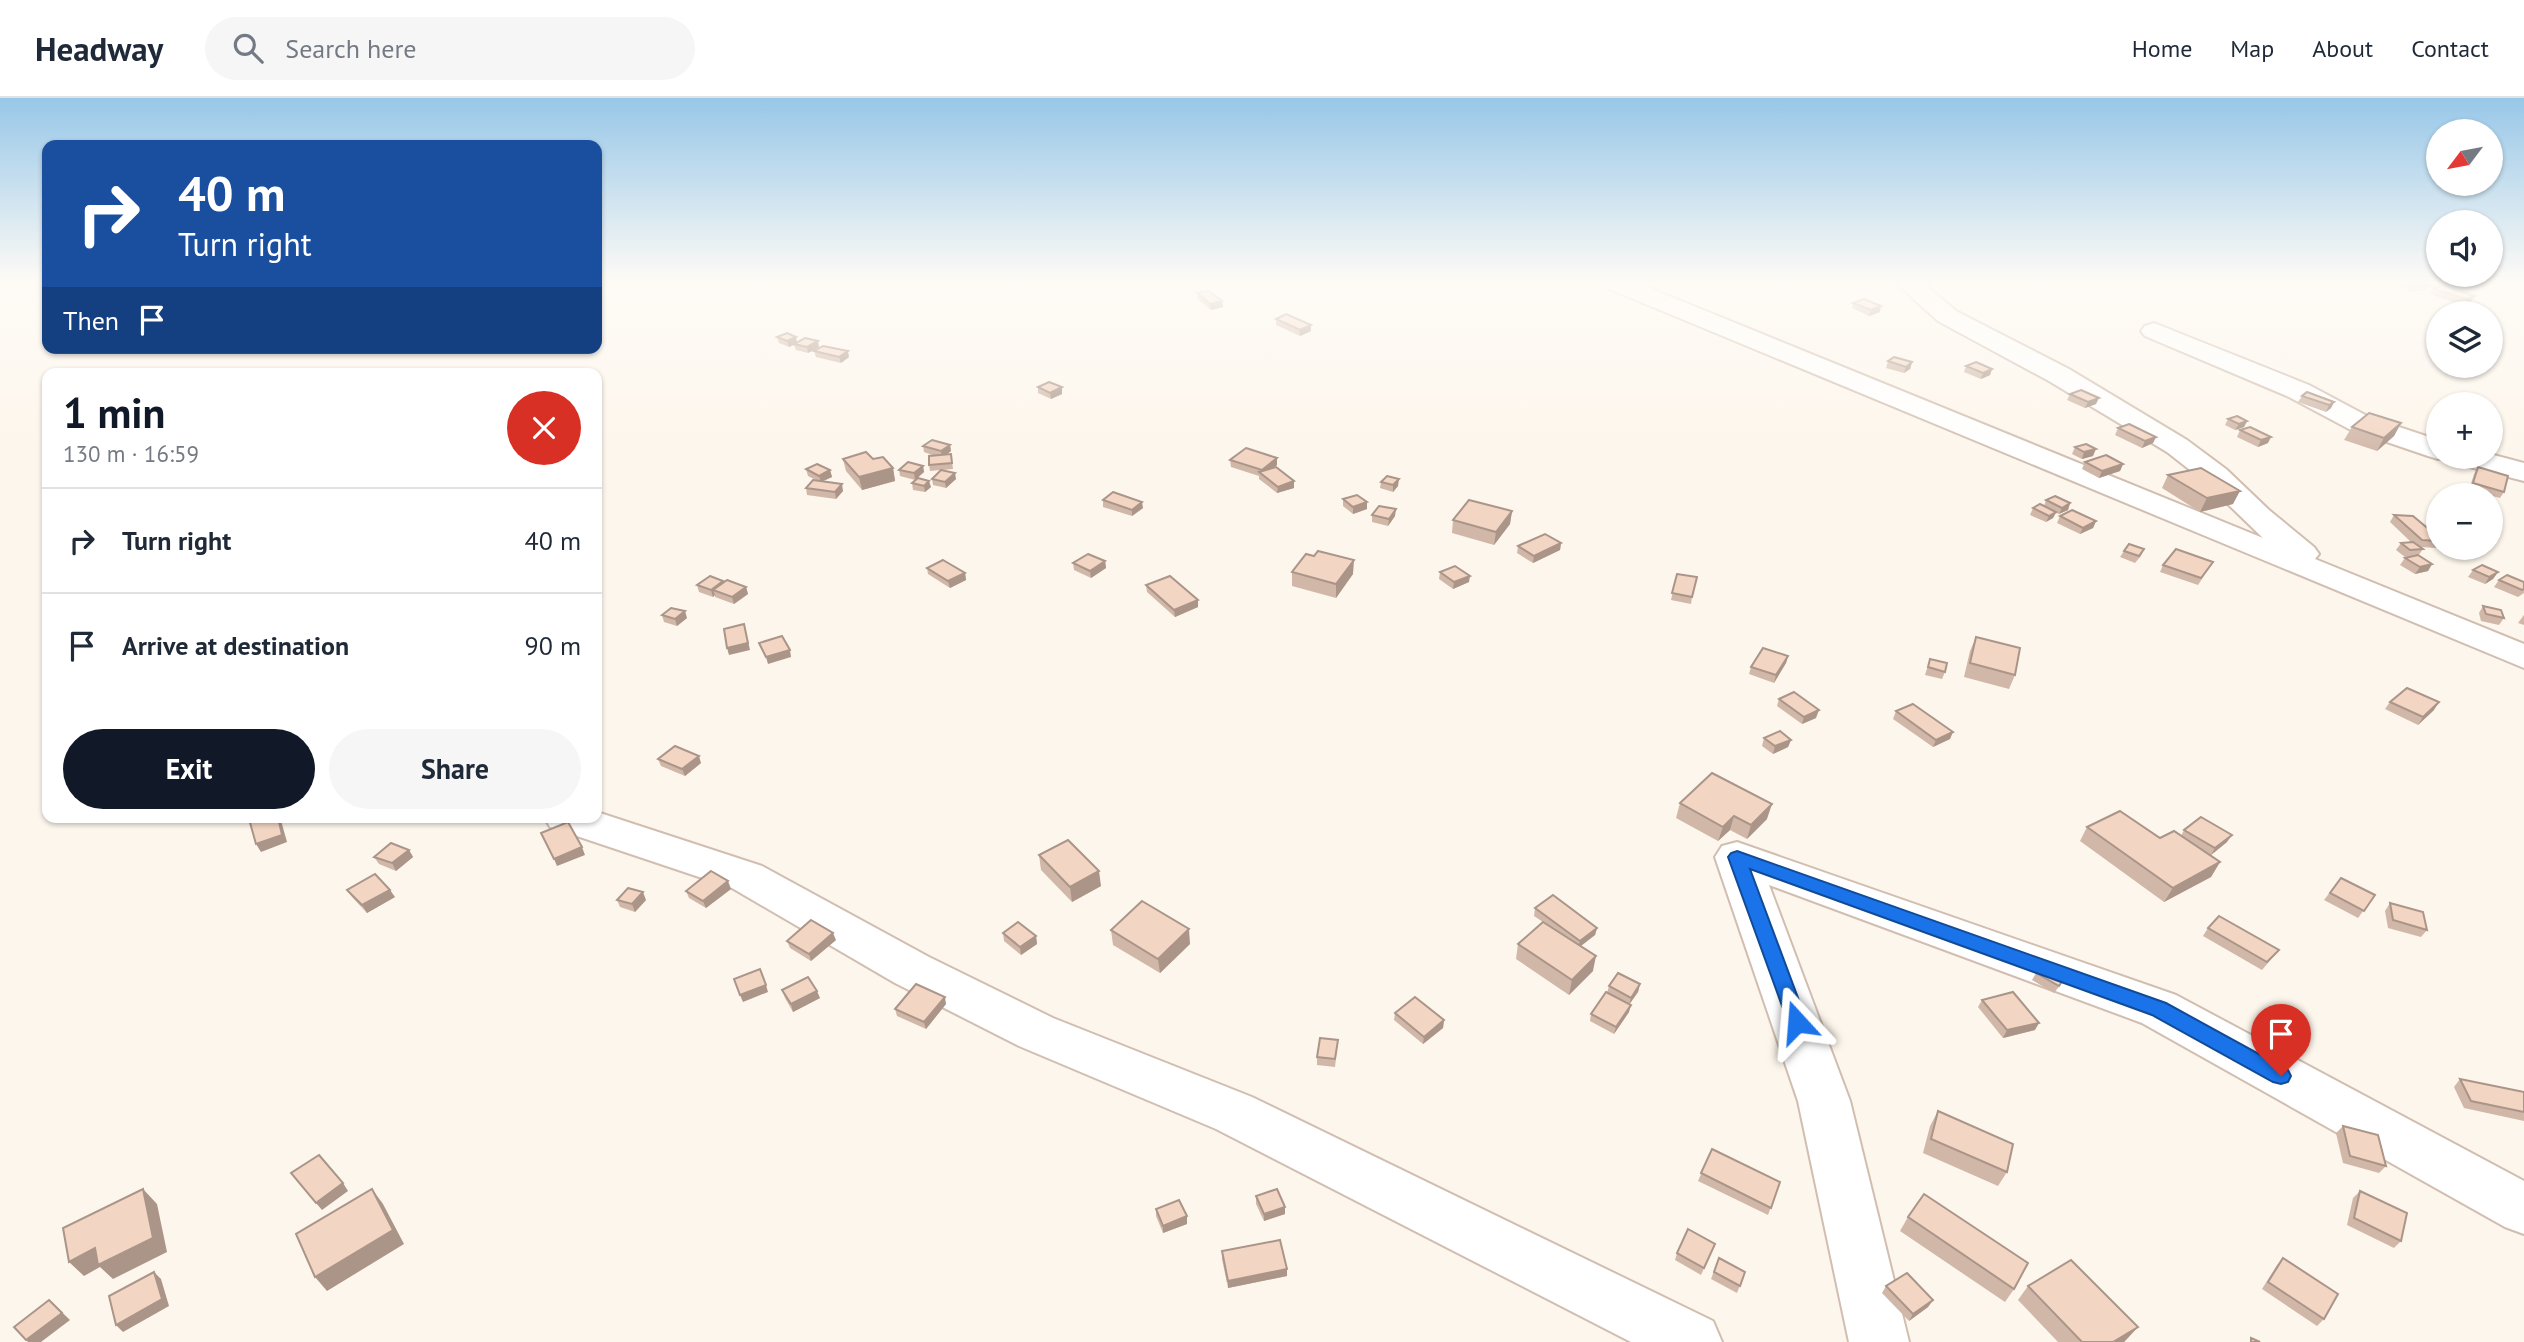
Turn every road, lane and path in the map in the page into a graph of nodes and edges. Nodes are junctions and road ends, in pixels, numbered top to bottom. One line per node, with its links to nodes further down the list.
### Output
1 (1756, 341): 7 (street)
2 (1995, 341): 7 (street)
3 (2178, 341): 4 (street)
4 (2426, 446)
5 (2503, 467): 6 (street)
6 (2524, 472)
7 (2328, 576): 8 (street)
8 (2524, 657)
9 (583, 823): 11 (street)
10 (2524, 1209): 12 (street)
11 (1692, 1342)
12 (1879, 1342)

